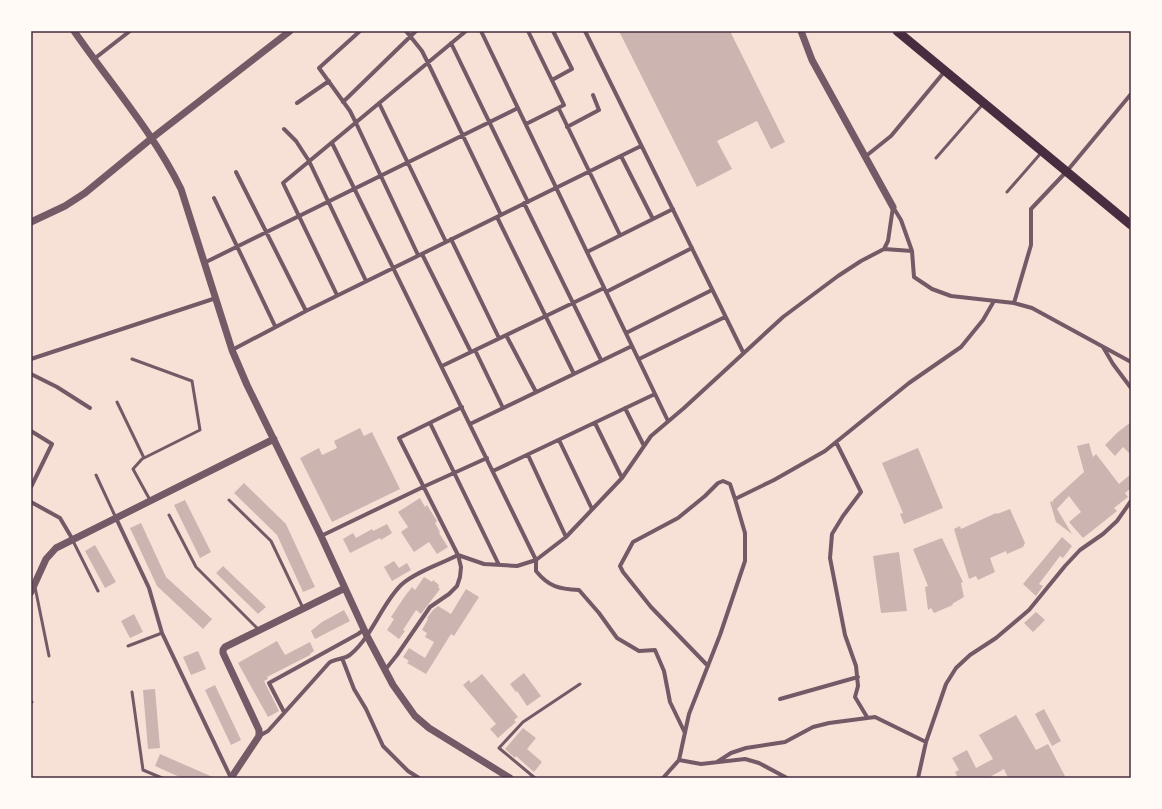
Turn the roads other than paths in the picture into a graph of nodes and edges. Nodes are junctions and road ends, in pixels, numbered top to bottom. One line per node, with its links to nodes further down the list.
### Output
1 (74, 31): 16 (street)
2 (130, 31): 16 (street)
3 (290, 31): 35 (street)
4 (360, 31): 20 (street)
5 (406, 31): 14 (street)
6 (416, 31): 14 (street)
7 (466, 31): 15 (street)
8 (480, 31): 27 (street)
9 (528, 31): 19 (street)
10 (553, 31): 19 (street)
11 (585, 31): 37 (street)
12 (801, 31): 40 (street)
13 (897, 31): 18 (main road)
14 (410, 37): 17 (street); 23 (street)
15 (452, 43): 17 (street); 29 (street)
16 (94, 59): 35 (street)
17 (428, 63): 26 (street); 34 (street)
18 (945, 70): 24 (main road); 40 (street)
19 (552, 80): 28 (street)
20 (329, 81): 23 (street); 25 (street)
21 (1131, 94): 46 (street)
22 (593, 95): 32 (street)
23 (343, 102): 30 (street)
24 (984, 102): 38 (main road); 41 (lane)
25 (297, 103)
26 (379, 103): 30 (street); 43 (street)
27 (518, 108): 29 (street); 31 (street)
28 (559, 108): 31 (street); 32 (street)
29 (490, 122): 34 (street); 53 (street)
30 (356, 123): 36 (street); 47 (street)
31 (526, 124): 48 (street)
32 (567, 127): 45 (street)
33 (284, 129): 42 (street)
34 (463, 136): 43 (street); 57 (street)
35 (152, 138): 59 (street); 71 (street)
36 (332, 143): 42 (street); 49 (street)
37 (641, 146): 39 (street); 55 (street)
38 (1043, 152): 46 (main road); 50 (lane)
39 (621, 156): 45 (street); 58 (street)
40 (866, 156): 54 (street)
41 (936, 158)
42 (309, 161): 52 (street); 56 (street)
43 (408, 163): 47 (street); 64 (street)
44 (236, 172): 61 (street)
45 (589, 172): 48 (street); 62 (street)
46 (1067, 172): 60 (main road); 80 (street)
47 (381, 176): 49 (street); 70 (street)
48 (556, 188): 53 (street); 69 (street)
49 (355, 189): 52 (street); 72 (street)
50 (1007, 192)
51 (214, 198): 65 (street)
52 (329, 201): 56 (street); 73 (street)
53 (526, 203): 57 (street); 79 (street)
54 (893, 207): 67 (street); 68 (street)
55 (673, 209): 58 (street); 66 (street)
56 (299, 216): 61 (street); 76 (street)
57 (499, 216): 63 (street); 82 (street)
58 (652, 219): 62 (street)
59 (31, 222)
60 (1131, 225)
61 (266, 232): 65 (street); 81 (street)
62 (620, 235): 69 (street)
63 (451, 239): 64 (street); 87 (street)
64 (446, 242): 70 (street)
65 (238, 247): 71 (street); 84 (street)
66 (692, 248): 74 (street); 75 (street)
67 (884, 249): 68 (street); 92 (street)
68 (912, 250): 78 (street)
69 (587, 252): 74 (street)
70 (420, 254): 72 (street); 91 (street)
71 (204, 263): 77 (street)
72 (393, 268): 73 (street); 98 (street)
73 (366, 281): 76 (street)
74 (605, 290): 79 (street); 85 (street)
75 (712, 290): 83 (street); 85 (street)
76 (337, 295): 81 (street)
77 (216, 298): 90 (street); 93 (street)
78 (994, 301): 80 (street); 116 (street)
79 (573, 303): 82 (street); 96 (street)
80 (1014, 303): 89 (street)
81 (306, 311): 84 (street)
82 (546, 316): 86 (street); 100 (street)
83 (726, 317): 92 (street); 95 (street)
84 (275, 326): 90 (street)
85 (626, 333): 88 (street)
86 (506, 335): 87 (street); 102 (street)
87 (499, 338): 91 (street)
88 (632, 346): 95 (street); 96 (street)
89 (1103, 347): 97 (street); 101 (street)
90 (232, 350): 114 (street)
91 (473, 351): 98 (street); 107 (street)
92 (743, 352): 109 (street)
93 (31, 359)
94 (132, 359): 119 (lane)
95 (639, 359): 103 (street)
96 (601, 360): 100 (street)
97 (1131, 362)
98 (442, 366): 105 (street)
99 (31, 374): 106 (street)
100 (574, 374): 102 (street)
101 (1131, 388)
102 (536, 392): 107 (street)
103 (655, 394): 108 (street); 109 (street)
104 (117, 402): 119 (lane)
105 (462, 407): 110 (street); 112 (street)
106 (90, 408)
107 (503, 408): 112 (street)
108 (625, 408): 111 (street); 117 (street)
109 (668, 421): 117 (street)
110 (430, 423): 122 (street); 125 (street)
111 (595, 423): 115 (street); 124 (street)
112 (470, 424): 120 (street)
113 (31, 431): 126 (street)
114 (274, 439): 129 (street); 135 (street)
115 (559, 440): 118 (street); 132 (street)
116 (836, 442): 127 (street); 154 (street)
117 (644, 446): 124 (street)
118 (528, 455): 121 (street); 136 (street)
119 (144, 458): 129 (lane)
120 (486, 458): 121 (street); 122 (street)
121 (493, 471): 139 (street)
122 (454, 472): 125 (street); 140 (street)
123 (96, 475): 134 (lane)
124 (622, 478): 132 (street)
125 (423, 486): 135 (street); 138 (street)
126 (31, 487)
127 (735, 499): 152 (street); 152 (street)
128 (228, 500): 145 (lane)
129 (150, 501): 134 (street)
130 (1131, 501): 162 (street)
131 (31, 502): 137 (street)
132 (592, 509): 136 (street)
133 (169, 515): 146 (lane)
134 (116, 518): 137 (street); 148 (street)
135 (321, 536): 142 (street)
136 (566, 538): 139 (street)
137 (73, 540): 141 (street); 143 (lane)
138 (458, 555): 140 (street); 147 (street); 153 (street)
139 (536, 560): 140 (street); 160 (street)
140 (499, 565)
141 (34, 585): 144 (street); 150 (lane)
142 (345, 588): 145 (street); 147 (street)
143 (98, 591)
144 (31, 592)
145 (303, 608): 146 (street)
146 (258, 630): 161 (street)
147 (366, 632): 151 (street); 153 (street); 158 (street)
148 (162, 633): 149 (lane); 166 (street)
149 (128, 646)
150 (49, 656)
151 (342, 658): 158 (street); 167 (street)
152 (708, 666): 160 (street)
153 (385, 670): 168 (street)
154 (858, 677): 157 (street); 159 (street)
155 (580, 684): 169 (lane)
156 (132, 692): 165 (lane)
157 (780, 699)
158 (284, 712): 161 (street)
159 (867, 717): 162 (street); 164 (street)
160 (685, 733): 163 (street)
161 (258, 736): 166 (street)
162 (926, 742): 172 (street)
163 (679, 760): 164 (street); 170 (street)
164 (717, 762): 171 (street)
165 (162, 778)
166 (231, 778)
167 (419, 778)
168 (510, 778)
169 (535, 778)
170 (663, 778)
171 (788, 778)
172 (918, 778)

